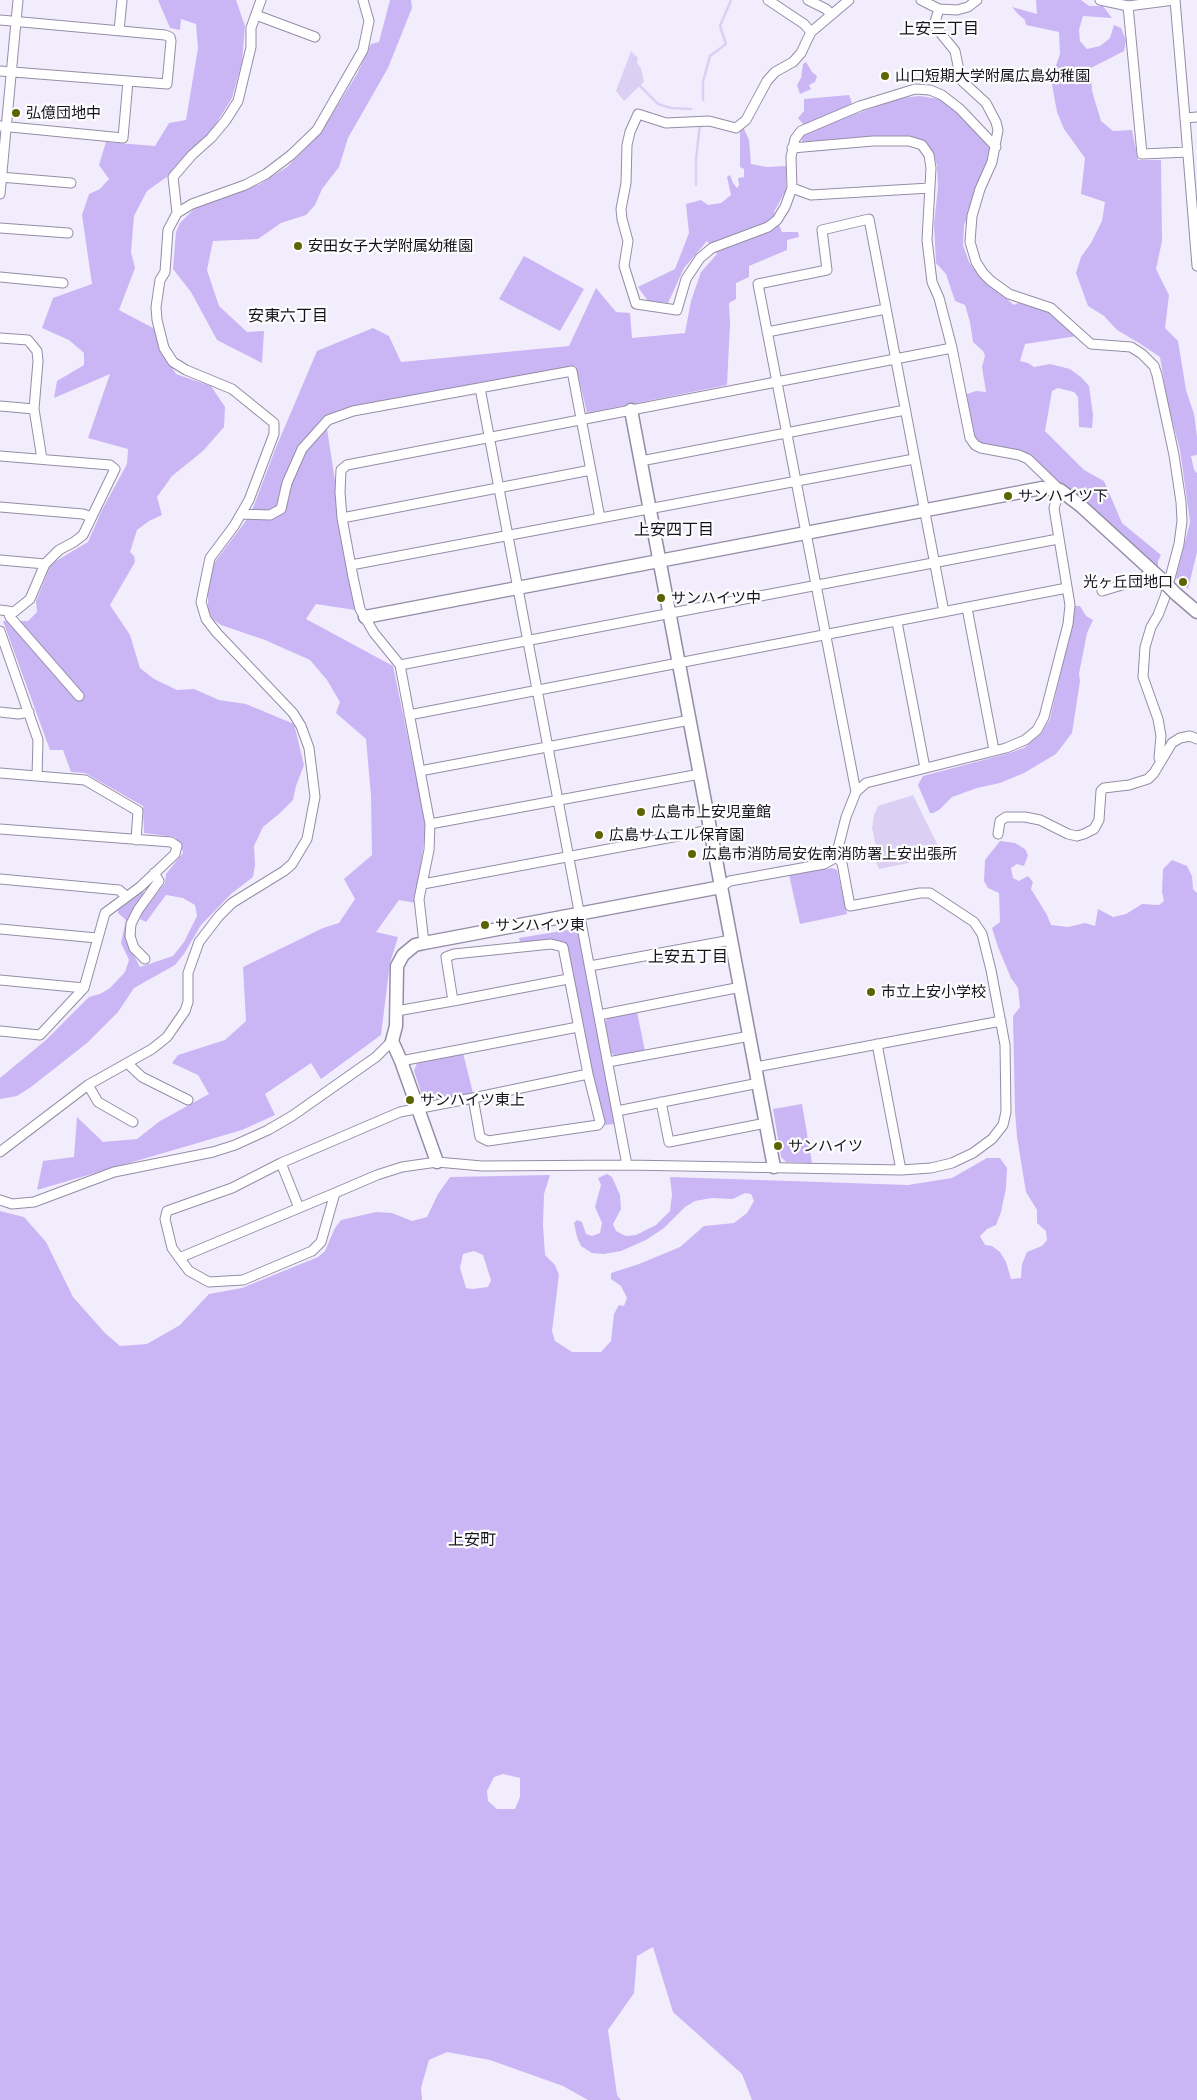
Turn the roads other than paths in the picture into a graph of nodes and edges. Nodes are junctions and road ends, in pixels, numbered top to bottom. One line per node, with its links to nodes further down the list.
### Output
1 (18, 0): 17 (street)
2 (122, 0): 18 (street)
3 (261, 0): 15 (street)
4 (363, 0): 35 (street)
5 (768, 0): 19 (street)
6 (808, 0): 14 (street)
7 (849, 0): 14 (street)
8 (921, 0): 13 (street)
9 (977, 0): 13 (street)
10 (1100, 0): 12 (street)
11 (1174, 0): 12 (street); 25 (street)
12 (1128, 6): 29 (street)
13 (939, 10): 27 (street)
14 (831, 14): 19 (street)
15 (256, 15): 20 (street); 35 (street)
16 (0, 20): 17 (street)
17 (16, 22): 18 (street); 22 (street)
18 (120, 31): 23 (street)
19 (812, 32): 32 (street)
20 (315, 37)
21 (0, 71): 22 (street)
22 (12, 72): 23 (street); 26 (street)
23 (128, 81): 26 (street)
24 (1197, 117): 25 (street)
25 (1185, 118): 29 (street)
26 (3, 126): 30 (street)
27 (996, 147): 28 (street); 107 (street)
28 (792, 148): 32 (street); 33 (street)
29 (1188, 152): 37 (street)
30 (1, 177): 31 (street); 34 (street)
31 (70, 183)
32 (792, 188): 33 (street)
33 (930, 188): 45 (street)
34 (0, 194)
35 (177, 213): 67 (street)
36 (0, 228): 38 (street)
37 (1195, 230): 39 (street)
38 (68, 233)
39 (1197, 266)
40 (0, 277): 41 (street)
41 (63, 283)
42 (886, 309): 43 (street); 43 (street); 46 (street)
43 (767, 332): 47 (street)
44 (0, 338): 50 (street)
45 (952, 348): 46 (street); 63 (street)
46 (896, 359): 47 (street); 52 (street)
47 (776, 382): 51 (street); 54 (street)
48 (480, 388): 53 (street); 55 (street); 67 (street)
49 (0, 406): 50 (street)
50 (34, 408): 58 (street)
51 (631, 410): 53 (street); 59 (street)
52 (905, 410): 54 (street); 57 (street)
53 (581, 420): 55 (street); 60 (street)
54 (786, 433): 59 (street); 61 (street)
55 (488, 438): 62 (street); 69 (street)
56 (0, 456): 58 (street)
57 (914, 458): 61 (street); 66 (street)
58 (42, 459): 68 (street)
59 (641, 461): 65 (street)
60 (591, 470): 62 (street); 70 (street)
61 (795, 481): 65 (street); 71 (street)
62 (498, 488): 69 (street); 72 (street)
63 (1060, 490): 66 (street); 73 (street); 79 (street)
64 (0, 507): 68 (street)
65 (650, 509): 70 (street); 75 (street)
66 (924, 510): 71 (street); 76 (street)
67 (241, 514): 149 (street)
68 (92, 517): 77 (street)
69 (342, 518): 78 (street)
70 (600, 518): 72 (street)
71 (804, 533): 75 (street); 80 (street)
72 (507, 536): 78 (street); 82 (street)
73 (1058, 539): 76 (street); 81 (street)
74 (0, 560): 77 (street)
75 (660, 561): 82 (street); 88 (street)
76 (934, 562): 80 (street); 86 (street)
77 (45, 564): 85 (street)
78 (351, 566): 89 (street)
79 (1156, 574): 83 (street); 87 (street, bridge)
80 (815, 585): 88 (street); 92 (street)
81 (1067, 588): 84 (street); 106 (street)
82 (517, 589): 89 (street); 93 (street)
83 (1102, 591)
84 (967, 608): 86 (street); 106 (street)
85 (4, 611): 99 (street)
86 (944, 612): 90 (street)
87 (1197, 612)
88 (670, 613): 93 (street); 96 (street)
89 (365, 617): 97 (street)
90 (897, 622): 92 (street); 108 (street)
91 (0, 631): 95 (street)
92 (825, 635): 96 (street); 113 (street)
93 (527, 641): 97 (street); 98 (street)
94 (0, 662): 95 (street)
95 (12, 663): 101 (street)
96 (679, 664): 98 (street); 103 (street)
97 (400, 665): 102 (street)
98 (537, 691): 102 (street); 105 (street)
99 (79, 696)
100 (0, 712): 101 (street)
101 (29, 712): 112 (street)
102 (409, 715): 109 (street)
103 (690, 720): 105 (street); 111 (street)
104 (1197, 738): 107 (street)
105 (548, 747): 109 (street); 114 (street)
106 (994, 750): 108 (street)
107 (1161, 761): 118 (street)
108 (925, 768): 113 (street)
109 (420, 771): 115 (street)
110 (0, 773): 112 (street)
111 (700, 774): 114 (street); 117 (street)
112 (37, 776): 119 (street)
113 (856, 792): 121 (street)
114 (558, 800): 115 (street); 120 (street)
115 (430, 824): 124 (street)
116 (0, 829): 119 (street)
117 (710, 830): 120 (street); 125 (street)
118 (998, 834)
119 (136, 840): 122 (street)
120 (569, 856): 124 (street); 127 (street)
121 (836, 856): 125 (street); 141 (street)
122 (154, 873): 126 (street); 132 (street)
123 (0, 879): 126 (street)
124 (423, 884): 131 (street)
125 (721, 887): 127 (street); 130 (street)
126 (126, 896): 129 (street)
127 (580, 913): 131 (street); 133 (street)
128 (0, 929): 129 (street)
129 (97, 938): 137 (street)
130 (731, 940): 133 (street); 136 (street)
131 (424, 942): 139 (street)
132 (145, 959)
133 (590, 966): 140 (street)
134 (568, 979): 138 (street); 138 (street); 142 (street)
135 (0, 980): 137 (street)
136 (741, 987): 140 (street); 144 (street)
137 (84, 988): 143 (street)
138 (453, 1001): 139 (street)
139 (397, 1011): 145 (street)
140 (599, 1014): 148 (street)
141 (1000, 1021): 146 (street); 166 (street)
142 (578, 1027): 147 (street); 151 (street)
143 (0, 1031)
144 (750, 1036): 148 (street); 150 (street)
145 (392, 1041): 147 (street); 168 (street)
146 (877, 1044): 150 (street); 166 (street)
147 (401, 1061): 157 (street)
148 (608, 1062): 158 (street)
149 (127, 1063): 153 (street); 155 (street)
150 (756, 1067): 152 (street)
151 (588, 1074): 154 (street); 154 (street)
152 (759, 1083): 156 (street); 160 (street)
153 (88, 1085): 159 (street); 161 (street)
154 (474, 1098): 157 (street)
155 (188, 1100)
156 (661, 1102): 158 (street); 160 (street)
157 (418, 1109): 162 (street); 163 (street)
158 (617, 1110): 164 (street)
159 (133, 1122)
160 (766, 1123): 165 (street)
161 (0, 1152)
162 (437, 1162): 164 (street); 167 (street)
163 (281, 1163): 169 (street); 170 (street)
164 (627, 1164): 165 (street)
165 (774, 1167): 166 (street)
166 (901, 1170)
167 (335, 1193): 169 (street); 170 (street)
168 (0, 1200)
169 (299, 1208): 170 (street)
170 (179, 1258)

